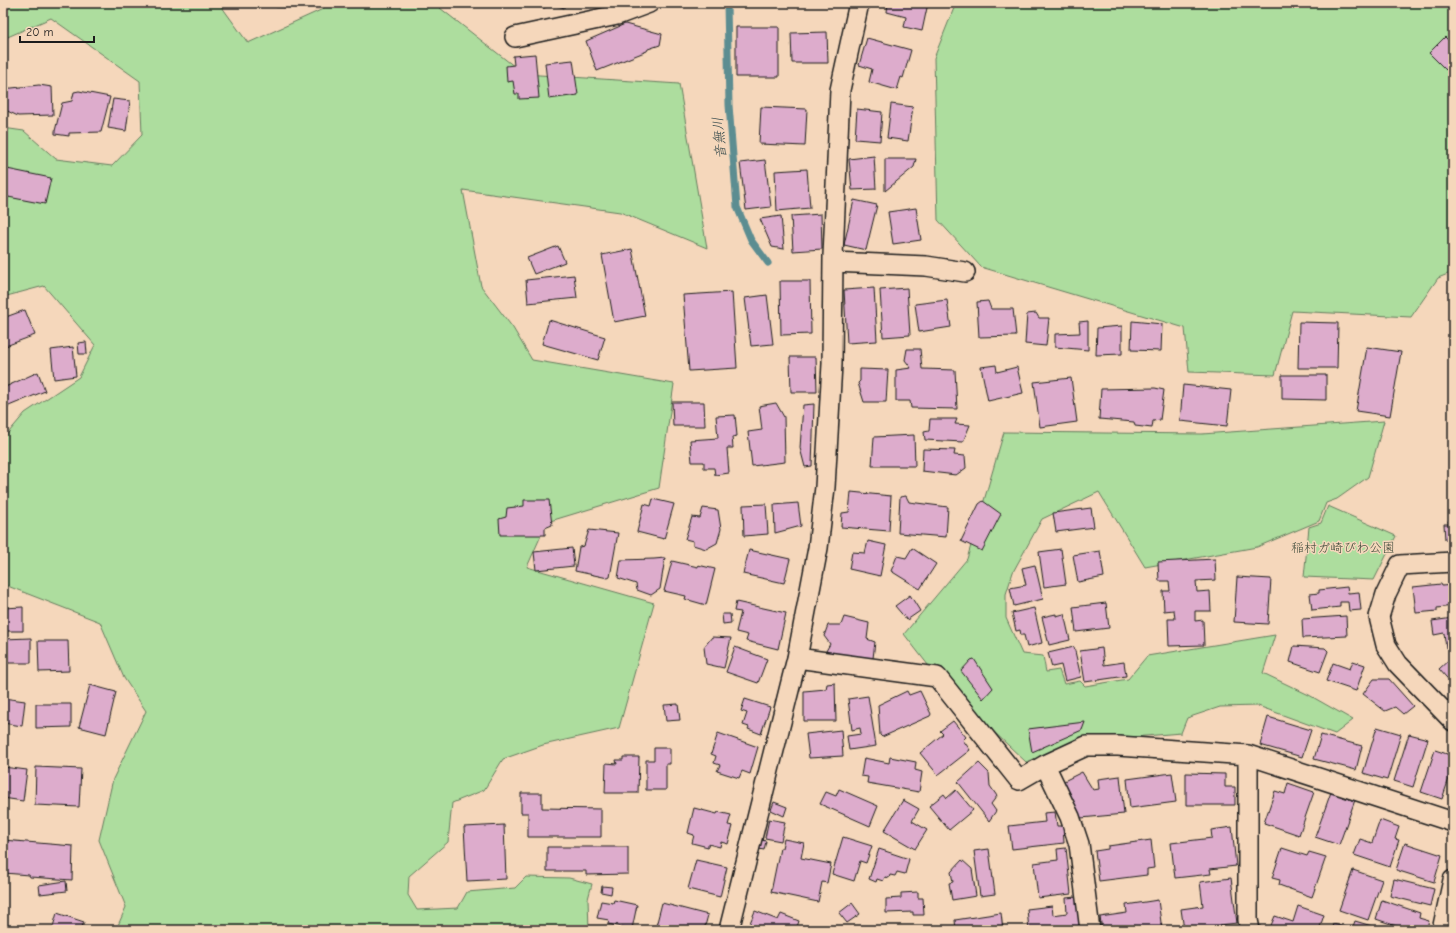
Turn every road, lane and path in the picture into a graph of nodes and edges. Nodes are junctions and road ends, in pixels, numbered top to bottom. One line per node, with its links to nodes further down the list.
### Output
1 (649, 3): 3 (street)
2 (859, 3): 4 (street)
3 (515, 37)
4 (833, 262): 5 (street); 7 (street)
5 (965, 272)
6 (1453, 562): 8 (street)
7 (797, 658): 10 (street); 13 (street)
8 (1453, 722)
9 (1248, 755): 10 (street); 11 (street); 15 (street)
10 (1045, 765): 14 (street)
11 (1453, 822)
12 (1453, 880): 16 (street)
13 (729, 930)
14 (1090, 930)
15 (1250, 930)
16 (1442, 930)

